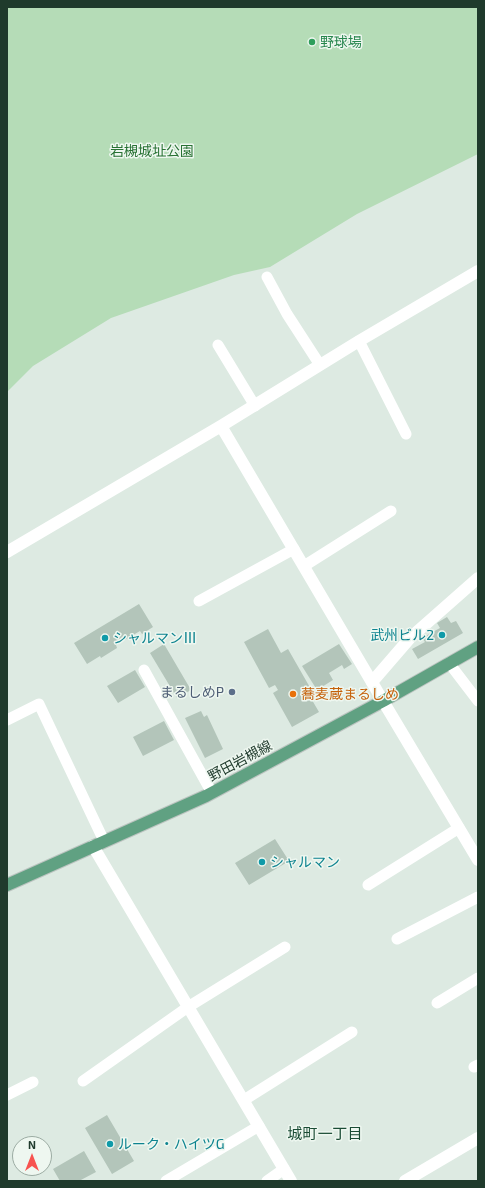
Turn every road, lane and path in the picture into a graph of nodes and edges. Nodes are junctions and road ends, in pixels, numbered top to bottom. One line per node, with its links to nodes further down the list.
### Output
1 (478, 271): 3 (street)
2 (267, 278): 5 (lane)
3 (359, 341): 5 (street); 8 (lane)
4 (218, 345): 6 (lane)
5 (320, 365): 6 (street)
6 (255, 406): 7 (street)
7 (221, 426): 10 (street); 11 (street)
8 (406, 434)
9 (391, 511): 12 (lane)
10 (294, 549): 12 (street); 14 (lane)
11 (7, 552)
12 (304, 566): 18 (street)
13 (478, 578): 18 (street)
14 (199, 601)
15 (478, 647): 16 (main road, 野田岩槻線)
16 (449, 663): 19 (main road, 野田岩槻線); 20 (lane)
17 (144, 670): 22 (lane)
18 (372, 682): 19 (street)
19 (383, 701): 22 (main road, 野田岩槻線); 23 (street)
20 (478, 701)
21 (7, 720): 24 (lane)
22 (212, 792): 24 (main road, 野田岩槻線)
23 (459, 828): 26 (street); 28 (lane)
24 (104, 841): 25 (main road, 野田岩槻線)
25 (93, 846): 27 (main road, 野田岩槻線); 34 (street)
26 (478, 860)
27 (7, 885)
28 (368, 885)
29 (478, 897): 30 (lane)
30 (397, 939)
31 (285, 947): 34 (lane)
32 (478, 978): 33 (lane)
33 (437, 1002)
34 (188, 1007): 36 (lane); 39 (street)
35 (352, 1032): 39 (lane)
36 (83, 1081)
37 (33, 1082): 38 (lane)
38 (7, 1095)
39 (244, 1100): 40 (street)
40 (259, 1126): 42 (street); 43 (lane)
41 (478, 1138): 46 (street)
42 (284, 1170): 44 (lane); 45 (street)
43 (166, 1181)
44 (267, 1181)
45 (291, 1181)
46 (405, 1181)

